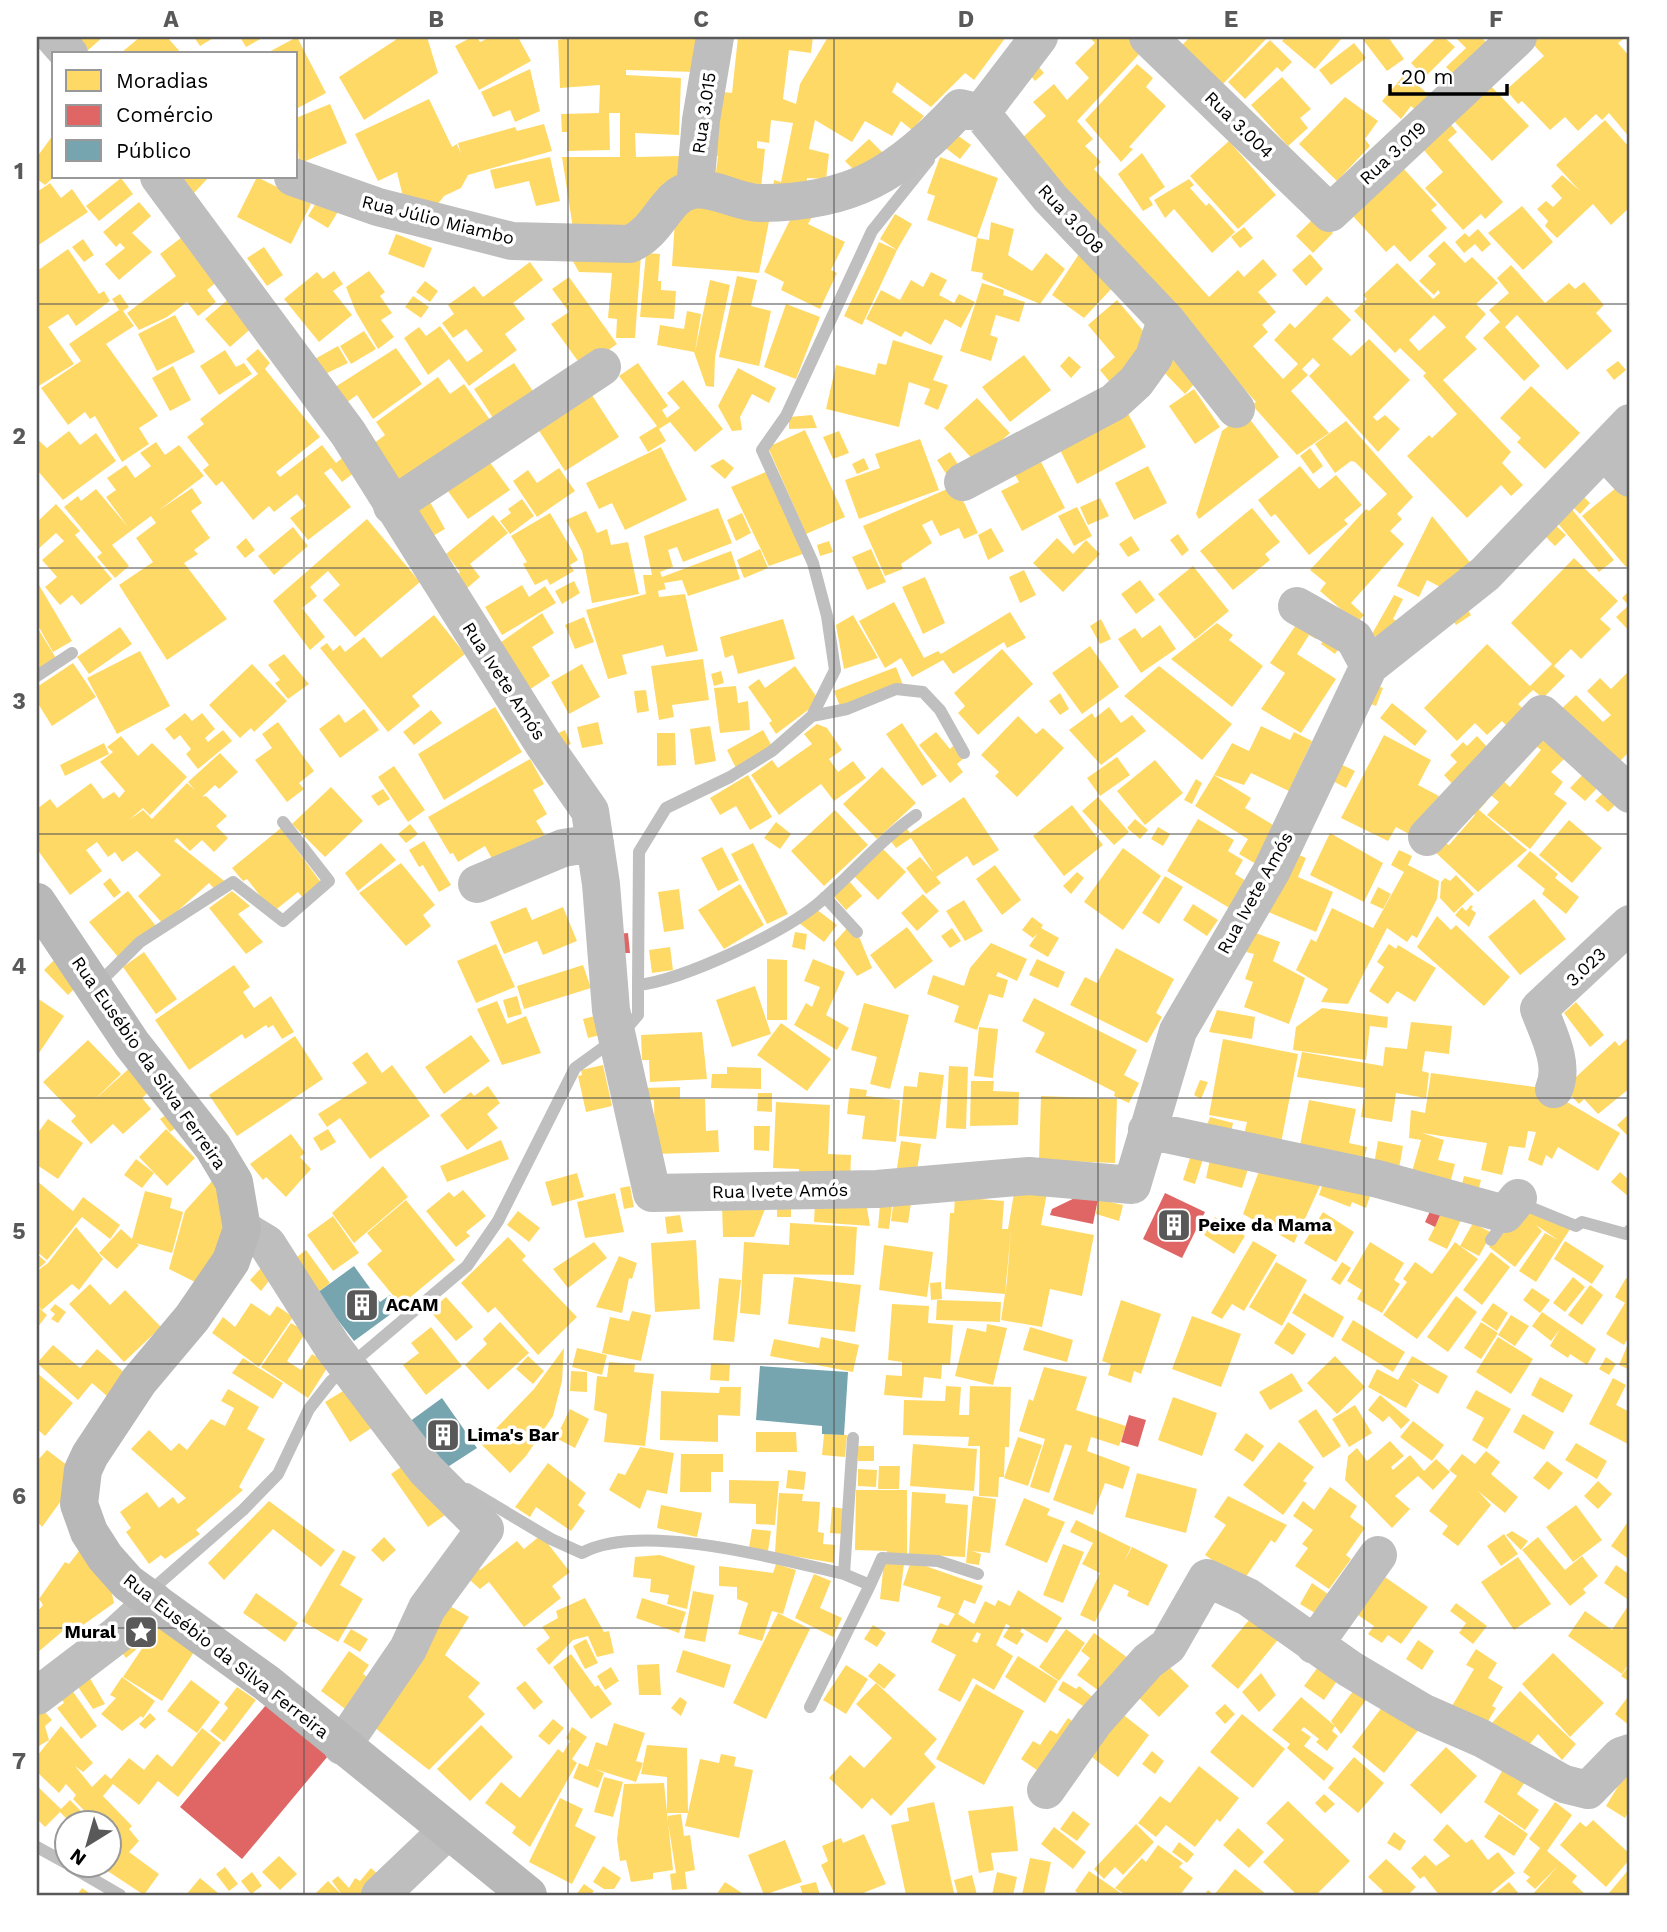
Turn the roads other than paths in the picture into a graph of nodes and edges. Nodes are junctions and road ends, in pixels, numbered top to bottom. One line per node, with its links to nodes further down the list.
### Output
1 (54, 37): 6 (street)
2 (715, 37): 10 (street, Rua 3.015)
3 (1039, 37): 7 (street)
4 (1148, 37): 11 (street, Rua 3.004)
5 (1518, 37): 11 (street, Rua 3.019)
6 (67, 52)
7 (981, 113): 10 (street); 12 (street, Rua 3.008)
8 (160, 178): 19 (street, Rua Ivete Amós)
9 (296, 178): 10 (street, Rua Júlio Miambo)
10 (695, 189)
11 (1330, 213)
12 (1166, 320): 14 (street, Rua 3.008); 18 (street)
13 (602, 367): 19 (street)
14 (1236, 410)
15 (1630, 423): 16 (street, Rua Ivete Amós)
16 (1604, 450): 17 (street); 21 (street, Rua Ivete Amós)
17 (1630, 478)
18 (963, 482)
19 (392, 506): 24 (street, Rua Ivete Amós)
20 (1297, 606): 21 (street)
21 (1369, 666): 29 (street, Rua Ivete Amós)
22 (1630, 794): 23 (street)
23 (1427, 836)
24 (595, 843): 25 (street); 29 (street, Rua Ivete Amós)
25 (477, 884)
26 (37, 902): 31 (street, Rua Eusébio da Silva Ferreira)
27 (1630, 924): 28 (street, 3.023)
28 (1555, 1089)
29 (1147, 1130): 30 (street)
30 (1518, 1198)
31 (242, 1229): 33 (street, Rua Eusébio da Silva Ferreira); 36 (street)
32 (1378, 1555): 34 (street)
33 (154, 1601): 35 (street); 36 (street, Rua Eusébio da Silva Ferreira)
34 (1314, 1645): 37 (street); 38 (street)
35 (37, 1696)
36 (342, 1746): 39 (street, Rua Eusébio da Silva Ferreira)
37 (1630, 1754)
38 (1046, 1790)
39 (447, 1831): 40 (street); 41 (street, Rua Eusébio da Silva Ferreira)
40 (380, 1895)
41 (528, 1895)

